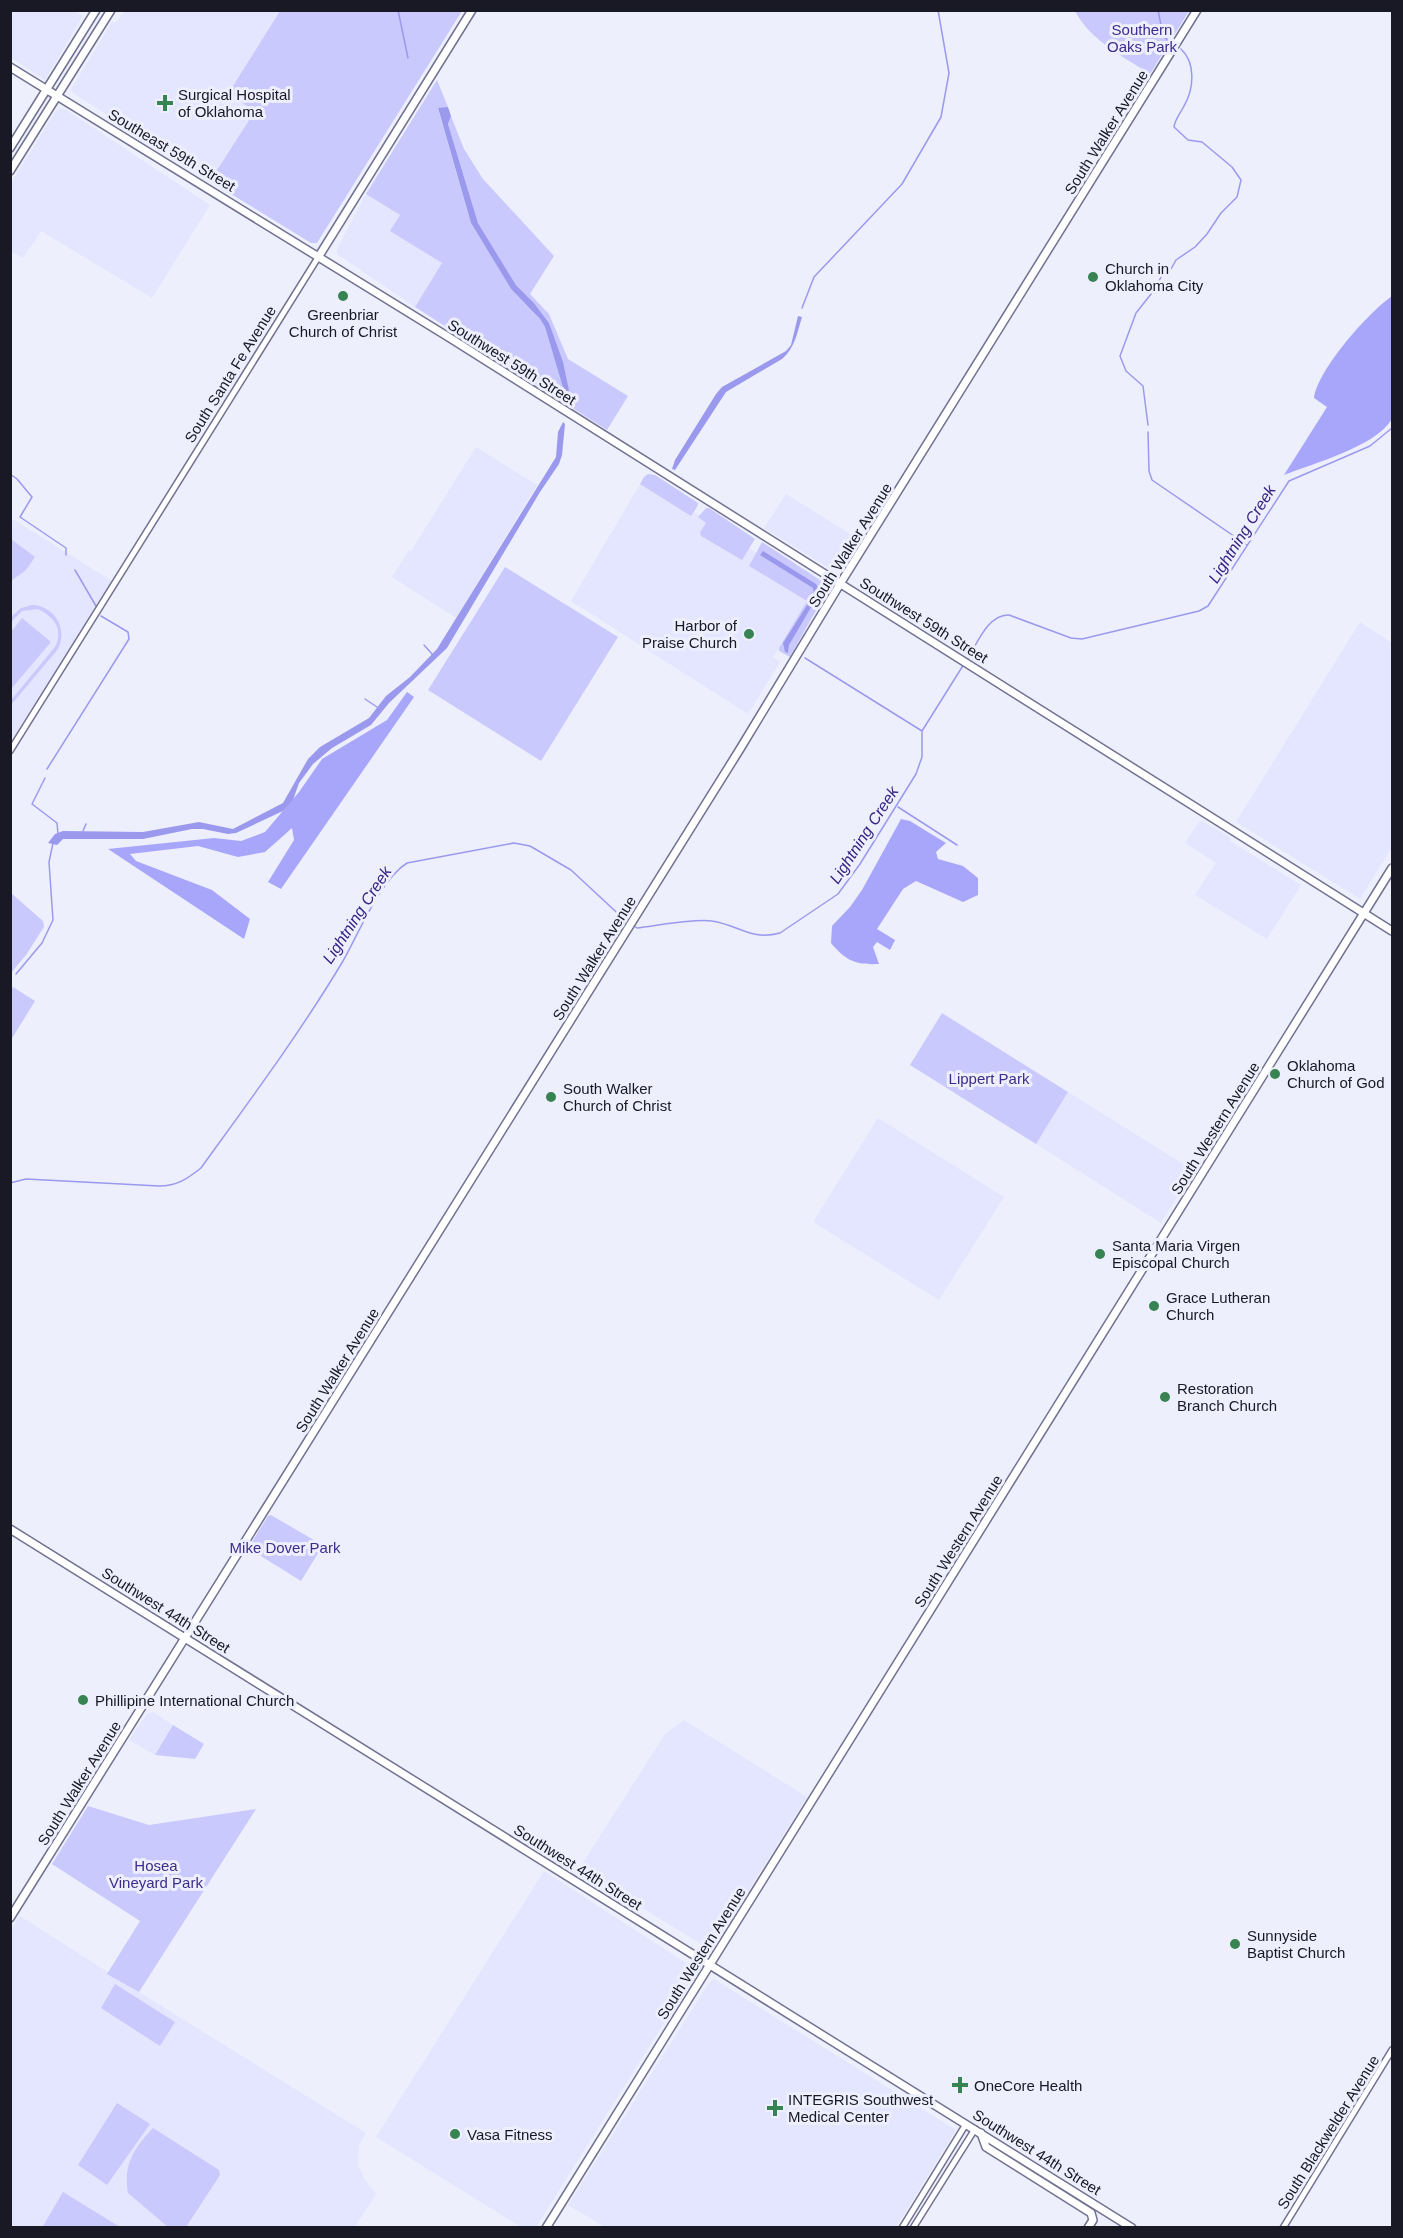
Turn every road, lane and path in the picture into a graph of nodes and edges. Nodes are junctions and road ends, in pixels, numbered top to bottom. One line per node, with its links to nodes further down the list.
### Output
1 (96, 10): 6 (main road)
2 (111, 10): 7 (main road)
3 (471, 10): 10 (main road, South Santa Fe Avenue)
4 (1197, 10): 11 (main road, South Walker Avenue)
5 (10, 67): 6 (main road, Southeast 59th Street)
6 (47, 90): 7 (main road, Southeast 59th Street); 8 (main road)
7 (58, 96): 9 (main road); 10 (main road, Southeast 59th Street)
8 (10, 148)
9 (10, 171)
10 (319, 256): 11 (main road, Southwest 59th Street); 12 (street, South Santa Fe Avenue)
11 (840, 584): 14 (main road, Southwest 59th Street); 17 (main road, South Walker Avenue)
12 (10, 751)
13 (1392, 868): 14 (main road, South Western Avenue)
14 (1365, 913): 15 (main road, Southwest 59th Street); 19 (main road, South Western Avenue)
15 (1392, 931)
16 (10, 1528): 17 (main road, Southwest 44th Street)
17 (186, 1638): 18 (main road, South Walker Avenue); 19 (main road, Southwest 44th Street)
18 (10, 1918)
19 (711, 1965): 21 (main road, Southwest 44th Street); 23 (main road, South Western Avenue)
20 (1392, 2050): 28 (street, South Blackwelder Avenue)
21 (966, 2124): 22 (main road, Southwest 44th Street); 24 (street)
22 (978, 2131): 25 (street); 26 (main road); 27 (main road, Southwest 44th Street)
23 (546, 2228)
24 (902, 2228)
25 (913, 2228)
26 (1088, 2228)
27 (1132, 2228)
28 (1283, 2228)

